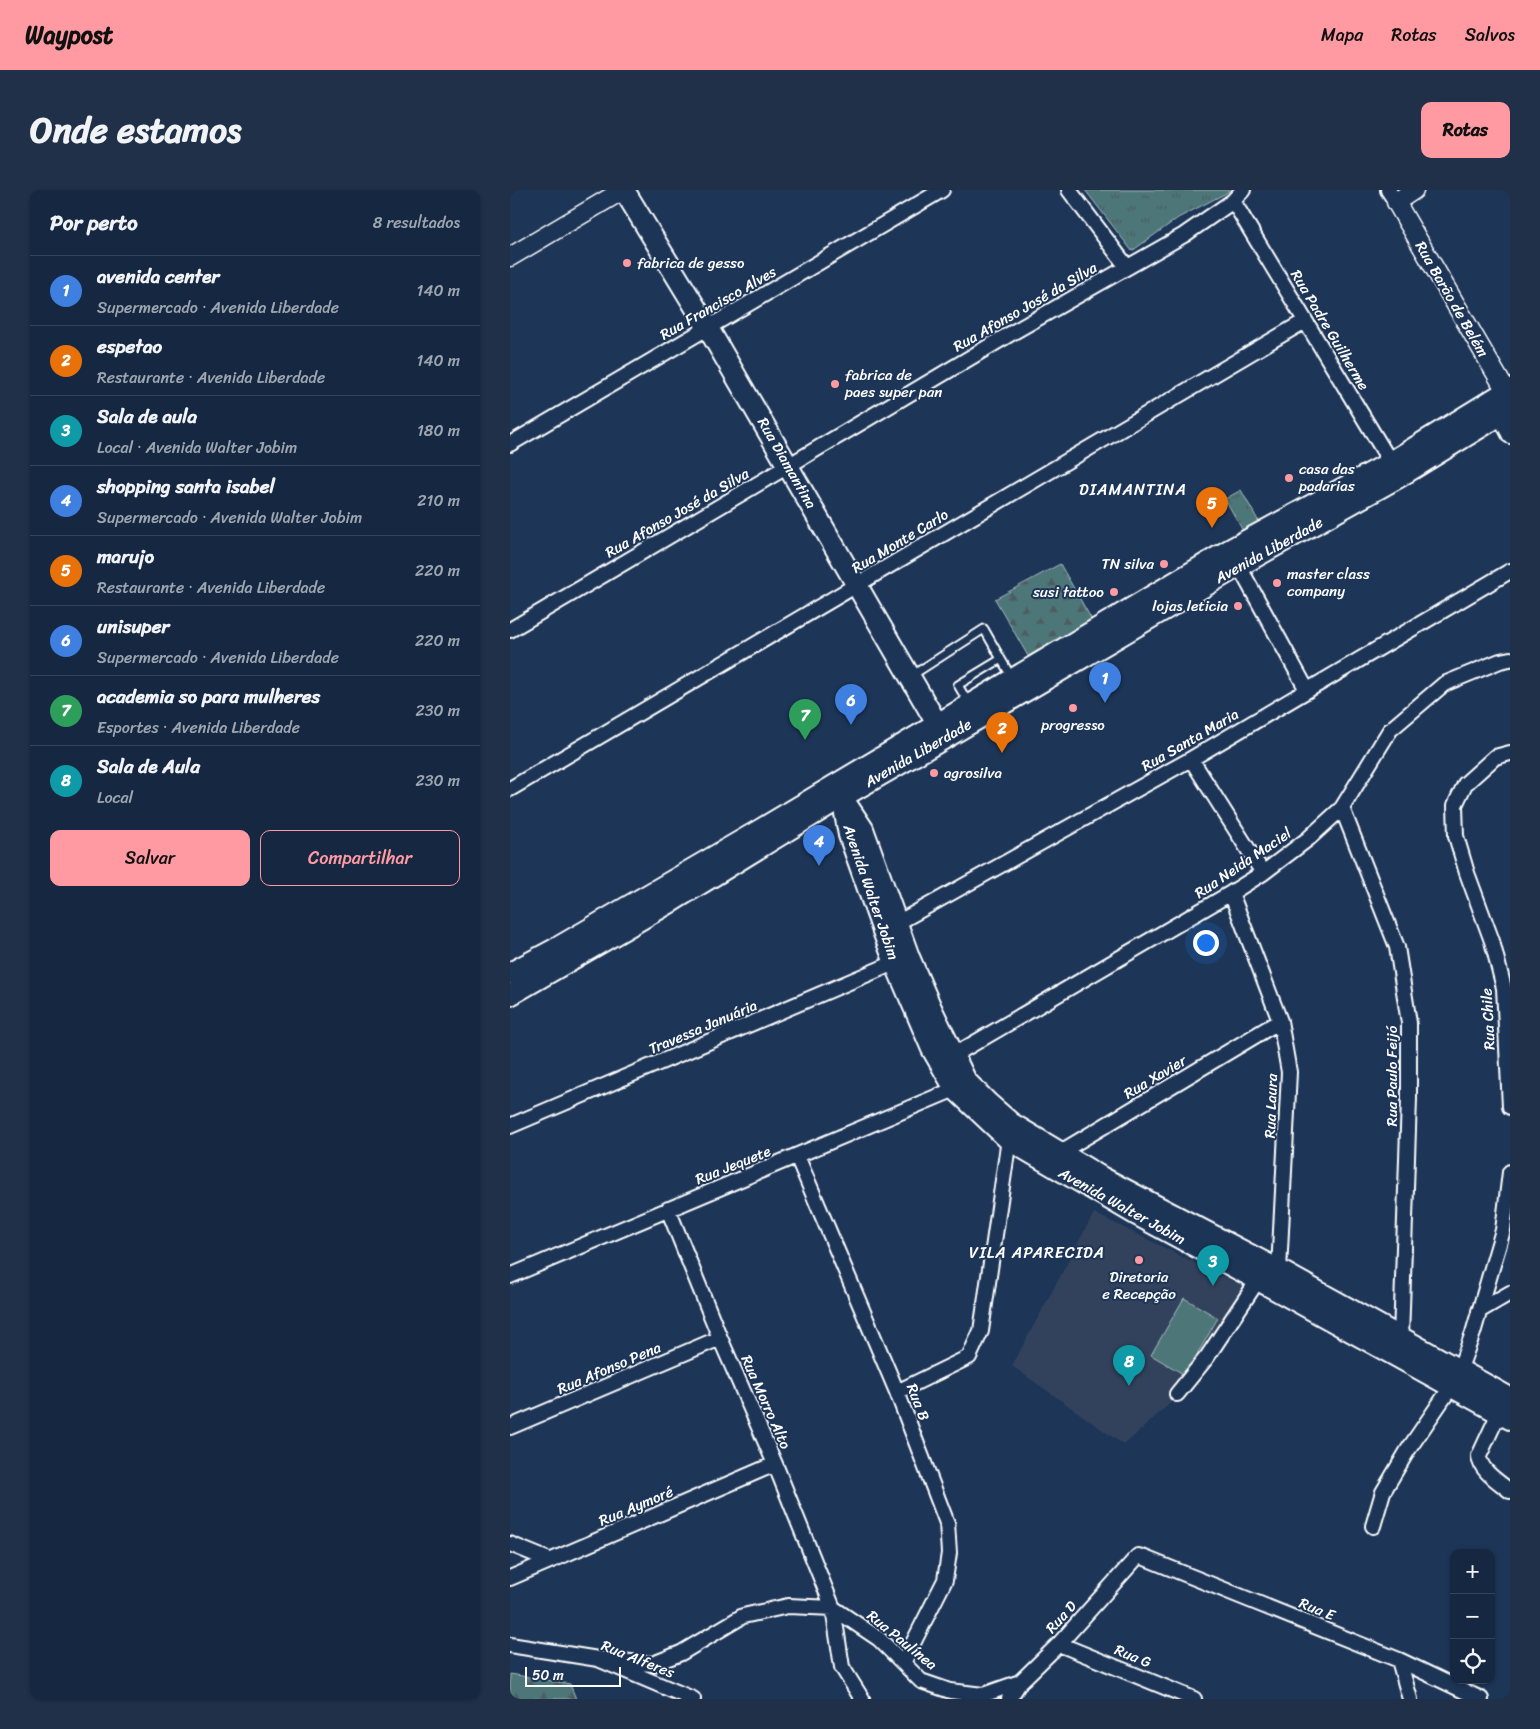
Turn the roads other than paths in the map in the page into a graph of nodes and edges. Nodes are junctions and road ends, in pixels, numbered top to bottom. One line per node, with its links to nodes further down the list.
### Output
1 (624, 190): 8 (street); 11 (main road, Rua Diamantina)
2 (942, 190): 11 (street, Rua Francisco Alves)
3 (1069, 190): 9 (street)
4 (1243, 190): 7 (street, Rua Afonso José da Silva)
5 (1414, 190): 6 (street)
6 (1392, 196): 12 (street, Rua Barão de Belém)
7 (1233, 201): 9 (street, Rua Afonso José da Silva); 10 (street, Rua Padre Guilherme)
8 (510, 257)
9 (1127, 267): 15 (street, Rua Afonso José da Silva)
10 (1305, 320): 16 (street, Rua Padre Guilherme); 19 (street, Rua Monte Carlo)
11 (708, 328): 14 (street, Rua Francisco Alves); 15 (main road, Rua Diamantina)
12 (1506, 401): 13 (street, Rua Barão de Belém); 16 (main road, Avenida Liberdade)
13 (1510, 436)
14 (510, 444)
15 (788, 466): 19 (main road, Rua Diamantina); 20 (street, Rua Afonso José da Silva)
16 (1395, 469): 17 (main road, Avenida Liberdade)
17 (1234, 558): 24 (main road, Avenida Liberdade); 25 (street); 27 (main road, Avenida Liberdade)
18 (1510, 571): 25 (street, Rua Santa Maria)
19 (857, 584): 23 (main road, Rua Diamantina); 30 (street, Rua Monte Carlo)
20 (510, 630)
21 (1001, 659): 23 (lane); 24 (lane); 26 (lane)
22 (1510, 659): 32 (street, Rua Neida Maciel)
23 (910, 676): 27 (main road, Rua Diamantina)
24 (1013, 679): 26 (main road, Avenida Liberdade)
25 (1306, 690): 29 (street, Rua Santa Maria)
26 (970, 705): 27 (main road, Avenida Liberdade)
27 (942, 731): 31 (main road, Avenida Liberdade)
28 (1510, 753): 39 (street, Rua Chile)
29 (1191, 759): 34 (street); 36 (street, Rua Santa Maria)
30 (510, 789)
31 (839, 790): 33 (main road, Avenida Liberdade); 36 (main road, Avenida Walter Jobim)
32 (1342, 808): 34 (street, Rua Neida Maciel); 57 (street, Rua Paulo Feijó)
33 (762, 837): 38 (main road, Avenida Liberdade); 40 (main road, Avenida Liberdade)
34 (1263, 873): 35 (street, Rua Neida Maciel)
35 (1231, 893): 41 (street, Rua Laura); 42 (street, Rua Neida Maciel)
36 (890, 927): 37 (main road, Avenida Walter Jobim)
37 (902, 960): 42 (main road, Avenida Walter Jobim); 43 (main road, Avenida Walter Jobim); 45 (street, Travessa Januária)
38 (510, 973)
39 (1507, 986): 44 (street, Rua Chile)
40 (510, 995)
41 (1280, 1021): 48 (street, Rua Xavier); 51 (street, Rua Laura)
42 (954, 1055): 43 (main road, Avenida Walter Jobim)
43 (961, 1085): 46 (main road, Avenida Walter Jobim); 47 (street, Rua Jequete)
44 (1510, 1107)
45 (510, 1126)
46 (1010, 1132): 48 (main road, Avenida Walter Jobim); 59 (street)
47 (797, 1156): 50 (street, Rua Jequete); 59 (street, Rua B)
48 (1056, 1160): 51 (main road, Avenida Walter Jobim); 53 (main road, Avenida Walter Jobim)
49 (1510, 1172): 55 (street)
50 (668, 1209): 52 (street, Rua Jequete); 56 (street, Rua Morro Alto)
51 (1279, 1270): 57 (main road, Avenida Walter Jobim)
52 (510, 1276)
53 (1258, 1280): 57 (main road, Avenida Walter Jobim); 60 (street)
54 (1510, 1293): 55 (street)
55 (1479, 1311): 58 (street)
56 (720, 1338): 62 (street, Rua Afonso Pena); 63 (street, Rua Morro Alto)
57 (1399, 1347): 58 (main road, Avenida Walter Jobim)
58 (1455, 1379): 61 (main road, Avenida Walter Jobim); 65 (street)
59 (897, 1392): 75 (street, Rua B)
60 (1177, 1394)
61 (1506, 1410): 64 (street)
62 (510, 1427)
63 (775, 1464): 68 (street, Rua Aymoré); 70 (street, Rua Morro Alto)
64 (1510, 1492)
65 (1373, 1526)
66 (510, 1544): 68 (street)
67 (1138, 1556): 71 (street, Rua D); 74 (street, Rua E)
68 (549, 1560): 69 (street, Rua Aymoré)
69 (510, 1578)
70 (833, 1608): 73 (street); 75 (street, Rua Paulínea); 78 (street)
71 (1059, 1644): 76 (street, Rua D); 80 (street, Rua G)
72 (510, 1645): 73 (street, Rua Alferes)
73 (598, 1659): 77 (street, Rua Alferes)
74 (1399, 1660): 81 (street); 82 (street, Rua E)
75 (903, 1663): 76 (street, Rua Paulínea)
76 (1020, 1682): 79 (street, Rua D)
77 (693, 1699)
78 (862, 1699)
79 (1009, 1699)
80 (1194, 1699)
81 (1410, 1699)
82 (1482, 1699)

